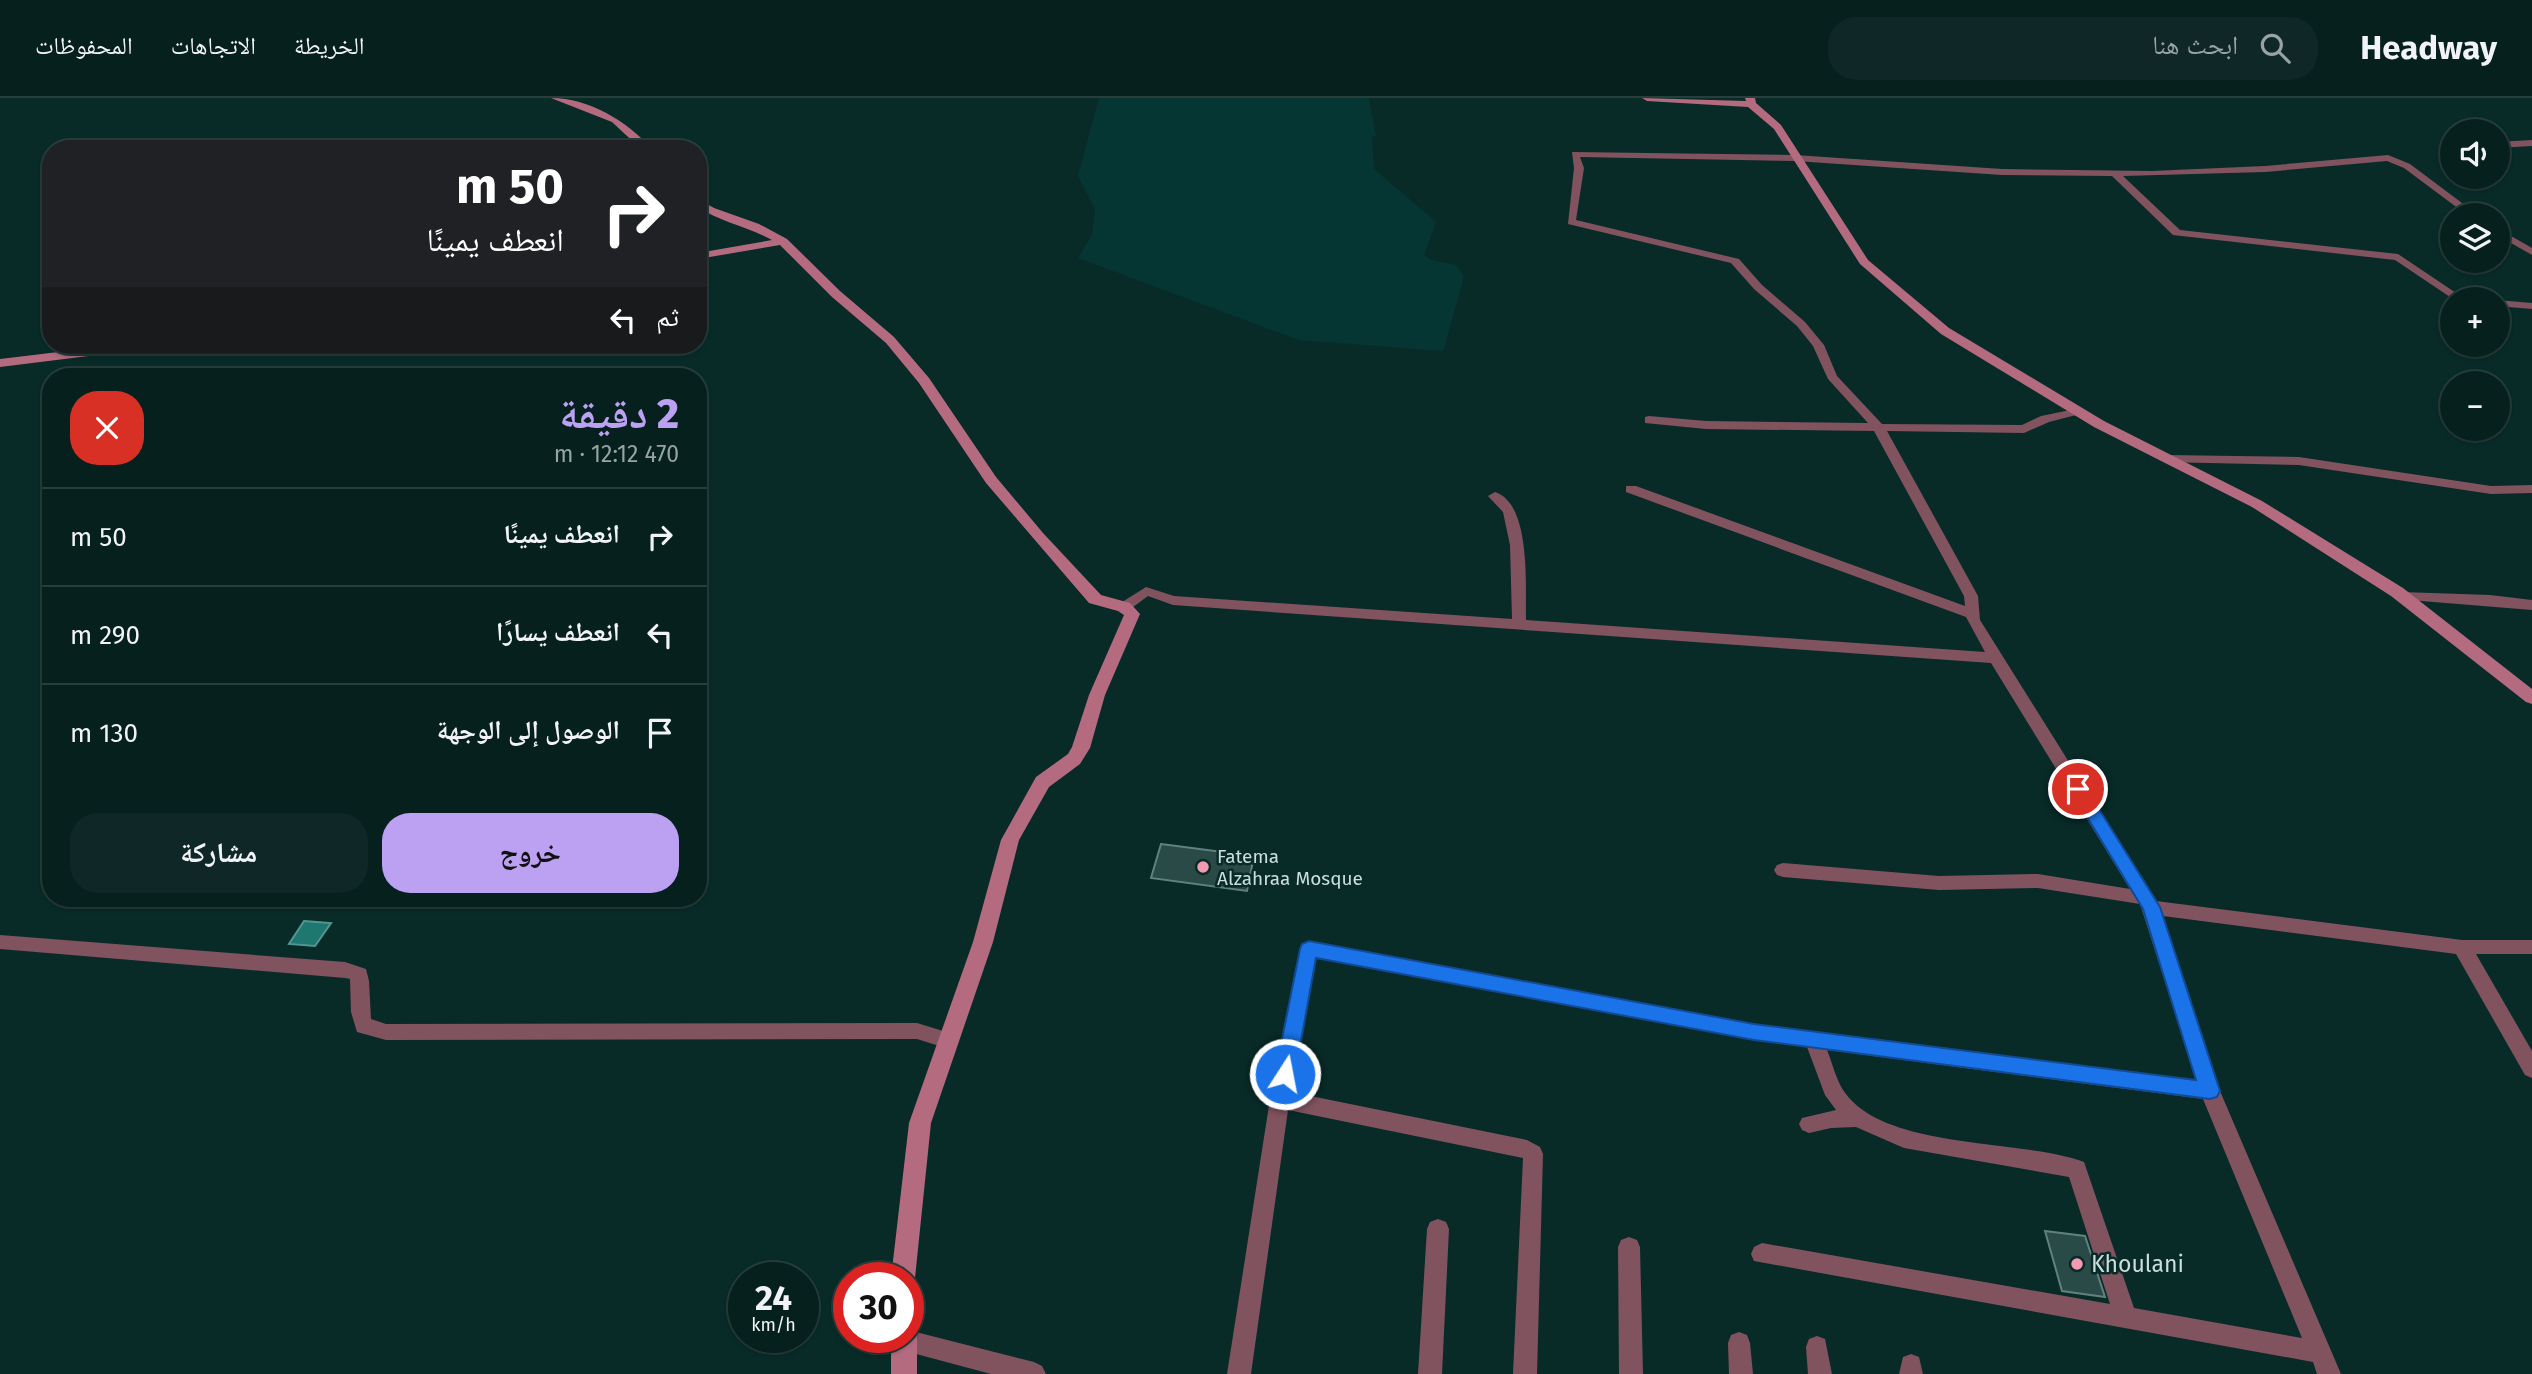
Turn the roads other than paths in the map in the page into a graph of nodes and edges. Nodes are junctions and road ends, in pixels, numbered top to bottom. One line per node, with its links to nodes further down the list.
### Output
1 (556, 98): 4 (main road)
2 (1647, 98): 3 (main road)
3 (1750, 101): 7 (main road)
4 (637, 140)
5 (2532, 143): 6 (street)
6 (2510, 144)
7 (1795, 158): 8 (street); 20 (main road); 22 (street)
8 (2114, 173): 9 (street); 15 (street)
9 (2457, 203)
10 (707, 208): 12 (main road)
11 (2510, 238): 13 (street)
12 (782, 241): 14 (main road); 29 (main road)
13 (2532, 251)
14 (707, 254)
15 (2442, 287)
16 (2510, 304): 17 (street)
17 (2532, 306)
18 (72, 354): 19 (main road)
19 (0, 363)
20 (2076, 411): 22 (street); 23 (main road)
21 (1649, 419): 22 (street)
22 (1879, 428): 30 (street)
23 (2167, 458): 25 (street); 27 (main road)
24 (1631, 489): 30 (street)
25 (2532, 489)
26 (1495, 496): 31 (street)
27 (2402, 596): 28 (street); 33 (main road)
28 (2532, 605)
29 (1124, 607): 31 (street); 40 (main road)
30 (1972, 614): 32 (street)
31 (1519, 623): 32 (street)
32 (1996, 658): 35 (street)
33 (2532, 698)
34 (1783, 870): 35 (street)
35 (2149, 903): 37 (street); 42 (street)
36 (0, 942): 40 (street)
37 (2462, 947): 38 (street); 41 (street)
38 (2532, 947)
39 (1814, 1040): 42 (street); 43 (street); 44 (street)
40 (949, 1041): 49 (main road)
41 (2532, 1069)
42 (2210, 1091): 54 (street)
43 (1280, 1099): 58 (street); 60 (street)
44 (1857, 1118): 45 (street); 50 (street)
45 (1809, 1124)
46 (1438, 1229): 59 (street)
47 (1629, 1247): 61 (street)
48 (1762, 1254): 50 (street)
49 (905, 1262)
50 (2126, 1318): 54 (street)
51 (1739, 1343): 62 (street)
52 (924, 1344): 57 (street)
53 (1817, 1346): 63 (street)
54 (2319, 1352): 64 (street)
55 (905, 1353): 56 (main road)
56 (904, 1374)
57 (1034, 1374)
58 (1239, 1374)
59 (1430, 1374)
60 (1525, 1374)
61 (1631, 1374)
62 (1741, 1374)
63 (1820, 1374)
64 (2329, 1374)

